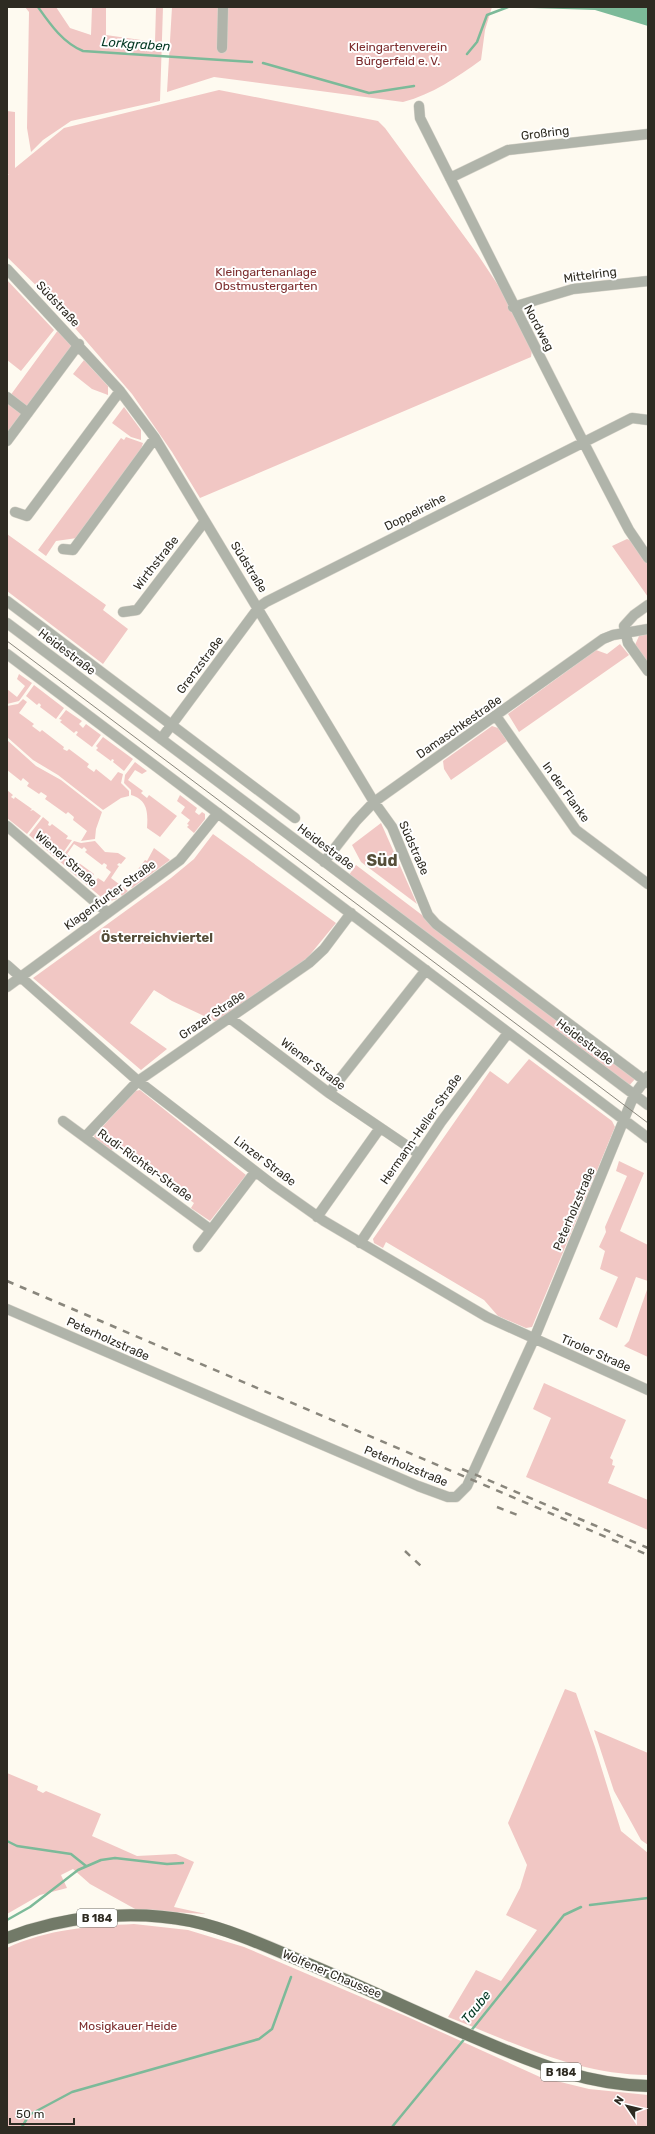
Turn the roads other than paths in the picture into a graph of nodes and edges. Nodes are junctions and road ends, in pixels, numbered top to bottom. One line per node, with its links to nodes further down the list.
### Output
1 (223, 7): 2 (street)
2 (222, 48)
3 (419, 106): 5 (street, Nordweg)
4 (648, 134): 5 (street, Großring)
5 (450, 178): 8 (street, Nordweg)
6 (7, 269): 9 (street, Südstraße)
7 (648, 281): 8 (street, Mittelring)
8 (513, 307): 16 (street, Nordweg)
9 (79, 344): 10 (street, Südstraße); 12 (street)
10 (120, 390): 14 (street, Südstraße); 17 (street)
11 (7, 397): 12 (street)
12 (28, 413): 15 (street)
13 (648, 420): 16 (street, Doppelreihe)
14 (155, 438): 18 (street, Südstraße); 19 (street)
15 (7, 441)
16 (584, 442): 20 (street, Nordweg); 23 (street, Doppelreihe)
17 (15, 512)
18 (205, 521): 23 (street, Südstraße); 24 (street, Wirthstraße)
19 (63, 549)
20 (648, 558)
21 (7, 601): 31 (street, Heidestraße)
22 (648, 605): 27 (street)
23 (259, 607): 31 (street, Grenzstraße); 33 (street, Südstraße)
24 (123, 612)
25 (7, 624): 32 (street, Heidestraße)
26 (648, 630): 27 (street, Damaschkestraße)
27 (624, 633): 29 (street); 30 (street, Damaschkestraße)
28 (7, 654): 34 (street)
29 (648, 671)
30 (496, 716): 33 (street, Damaschkestraße); 38 (street, In der Flanke)
31 (172, 725): 32 (street, Grenzstraße); 35 (street, Heidestraße)
32 (161, 739): 37 (street, Heidestraße)
33 (374, 802): 37 (street, Damaschkestraße); 39 (street, Südstraße)
34 (218, 813): 40 (street, Klagenfurter Straße); 41 (street)
35 (295, 818)
36 (7, 826): 40 (street, Wiener Straße)
37 (324, 862): 51 (street, Heidestraße)
38 (648, 884)
39 (426, 910): 48 (street, Heidestraße)
40 (108, 913): 44 (street, Klagenfurter Straße)
41 (351, 913): 43 (street); 46 (street, Grazer Straße)
42 (7, 966): 44 (street, Linzer Straße)
43 (426, 970): 47 (street); 50 (street)
44 (20, 977): 45 (street, Klagenfurter Straße); 49 (street, Linzer Straße)
45 (7, 987)
46 (231, 1019): 49 (street, Grazer Straße); 50 (street, Wiener Straße)
47 (508, 1033): 54 (street); 58 (street, Hermann-Heller-Straße)
48 (647, 1080): 51 (street, Peterholzstraße)
49 (138, 1081): 56 (street, Grazer Straße); 59 (street, Linzer Straße)
50 (329, 1093): 55 (street, Wiener Straße)
51 (634, 1095): 52 (street, Heidestraße); 54 (street, Peterholzstraße)
52 (648, 1106)
53 (64, 1121): 56 (street, Rudi-Richter-Straße)
54 (625, 1121): 57 (street); 65 (street, Peterholzstraße)
55 (380, 1128): 58 (street, Wiener Straße); 60 (street)
56 (85, 1137): 61 (street, Rudi-Richter-Straße)
57 (648, 1138)
58 (419, 1154): 62 (street, Hermann-Heller-Straße)
59 (255, 1172): 60 (street, Linzer Straße); 61 (street)
60 (318, 1216): 62 (street, Linzer Straße)
61 (211, 1230): 63 (street)
62 (360, 1243): 65 (street, Linzer Straße)
63 (198, 1247)
64 (7, 1309): 65 (street, Peterholzstraße)
65 (534, 1339): 66 (street, Tiroler Straße)
66 (648, 1390)
67 (7, 1938): 68 (main road, Wolfener Chaussee / B 184)
68 (648, 2086)

